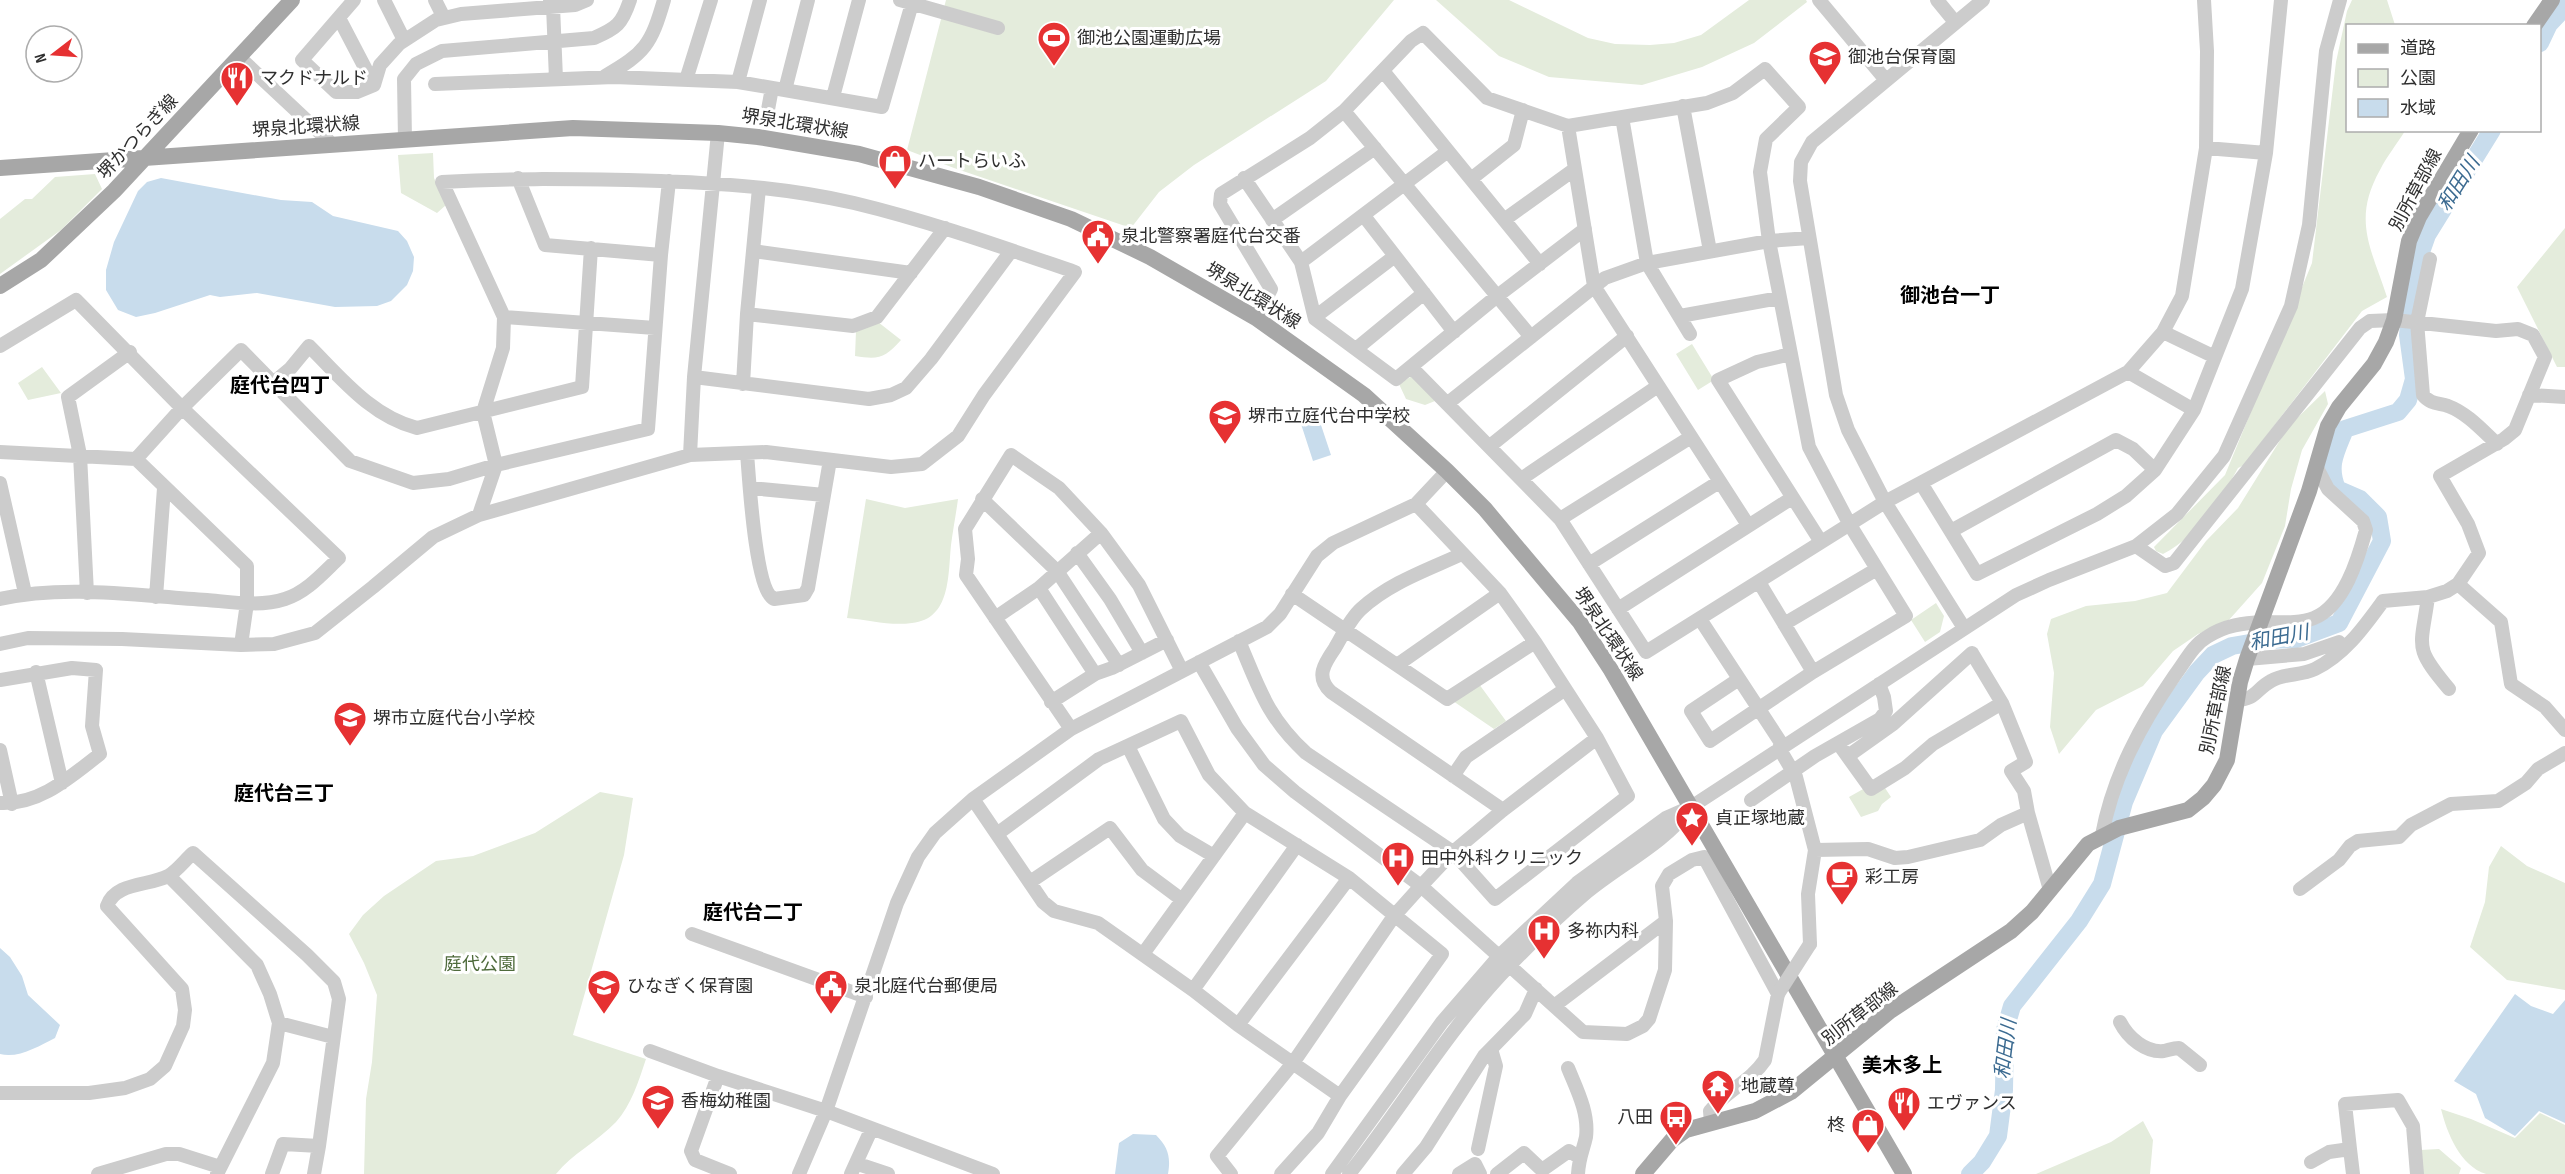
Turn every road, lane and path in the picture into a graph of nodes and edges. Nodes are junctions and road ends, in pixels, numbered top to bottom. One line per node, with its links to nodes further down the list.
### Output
1 (292, 0): 29 (main road, 堺かつらぎ線)
2 (354, 0): 22 (street)
3 (384, 0): 27 (street)
4 (435, 0): 23 (street)
5 (587, 0): 20 (street)
6 (630, 0): 28 (street)
7 (664, 0): 31 (street)
8 (711, 0): 34 (street)
9 (760, 0): 35 (street)
10 (808, 0): 38 (street)
11 (859, 0): 39 (street)
12 (1819, 0): 33 (street)
13 (1937, 0): 24 (street)
14 (1983, 0): 24 (street)
15 (2204, 0): 51 (street)
16 (2281, 0): 53 (street)
17 (2340, 0): 149 (street)
18 (2552, 0): 25 (main road)
19 (909, 1): 26 (street); 39 (street)
20 (552, 3): 21 (street); 28 (street)
21 (494, 5): 23 (street)
22 (339, 18): 37 (street); 37 (street)
23 (444, 18): 27 (street)
24 (1955, 22): 33 (street)
25 (2535, 24)
26 (998, 28)
27 (404, 40): 37 (street)
28 (554, 41): 32 (street); 48 (street)
29 (239, 57): 49 (street); 54 (main road, 堺かつらぎ線)
30 (1383, 71): 41 (street); 42 (street); 52 (street)
31 (603, 77): 32 (street); 34 (street)
32 (556, 79): 36 (street)
33 (1886, 79): 69 (street)
34 (686, 80): 35 (street)
35 (738, 82): 38 (street)
36 (435, 84)
37 (374, 85)
38 (778, 89): 39 (street); 43 (street)
39 (833, 97)
40 (1683, 106): 44 (street); 70 (street); 74 (street)
41 (1523, 110): 45 (street); 59 (street)
42 (1344, 111): 50 (street); 58 (street)
43 (767, 116)
44 (1622, 117): 45 (street); 79 (street)
45 (1568, 126): 56 (street)
46 (2470, 132): 92 (main road, 別所草部線)
47 (718, 133): 48 (main road, 堺泉北環状線); 61 (street); 91 (main road, 堺泉北環状線)
48 (405, 140): 49 (main road, 堺泉北環状線)
49 (333, 145): 54 (main road, 堺泉北環状線)
50 (1375, 148): 62 (street); 65 (street)
51 (2206, 148): 53 (street); 97 (street)
52 (1448, 150): 59 (street); 62 (street)
53 (2266, 153): 105 (street)
54 (147, 158): 55 (main road, 堺泉北環状線); 82 (main road, 堺かつらぎ線)
55 (0, 168)
56 (1575, 169): 66 (street); 68 (street)
57 (518, 178): 60 (street); 71 (street); 89 (street)
58 (1244, 178): 65 (street); 91 (street)
59 (1471, 179): 66 (street)
60 (669, 182): 61 (street); 75 (street)
61 (714, 182): 63 (street); 108 (street)
62 (1405, 185): 64 (street); 85 (street)
63 (759, 188): 67 (street); 72 (street)
64 (1364, 216): 76 (street); 78 (street)
65 (1272, 220): 78 (street)
66 (1504, 220): 80 (street)
67 (945, 228): 73 (street); 81 (street)
68 (1585, 229): 80 (street); 83 (street)
69 (1809, 238): 70 (street); 140 (street)
70 (1769, 241): 74 (street); 86 (street)
71 (591, 248): 75 (street); 94 (street)
72 (753, 251): 81 (street); 87 (street)
73 (1011, 251): 110 (street); 126 (street)
74 (1710, 251): 79 (street)
75 (661, 255): 95 (street)
76 (1395, 256): 84 (street); 90 (street)
77 (2430, 259): 93 (street)
78 (1301, 262): 90 (street)
79 (1647, 262): 83 (street); 88 (street)
80 (1540, 264): 85 (street)
81 (911, 273): 87 (street)
82 (0, 286)
83 (1594, 286): 99 (street); 100 (street)
84 (1424, 293): 96 (street); 102 (street)
85 (1496, 297): 96 (street); 100 (street)
86 (1780, 298): 88 (street); 104 (street)
87 (747, 314): 110 (street)
88 (1680, 316): 98 (street)
89 (504, 317): 94 (street); 117 (street)
90 (1315, 317): 102 (street)
91 (1256, 318): 130 (main road, 堺泉北環状線)
92 (2394, 320): 93 (street); 128 (main road, 別所草部線); 149 (street)
93 (2417, 321): 112 (street); 119 (street)
94 (585, 323): 95 (street); 117 (street)
95 (655, 328): 127 (street)
96 (1454, 332): 106 (street)
97 (2163, 332): 105 (street); 107 (street)
98 (1690, 334)
99 (1627, 336): 111 (street); 120 (street)
100 (1531, 337): 114 (street)
101 (0, 346): 103 (street)
102 (1356, 350): 106 (street)
103 (130, 352): 115 (street); 123 (street)
104 (1791, 354): 138 (street); 145 (street)
105 (2215, 357): 116 (street)
106 (1412, 368): 114 (street)
107 (2128, 372): 116 (street); 134 (street)
108 (694, 376): 110 (street); 124 (street)
109 (272, 384): 115 (street); 117 (street); 127 (street)
110 (743, 384)
111 (1658, 386): 118 (street); 131 (street)
112 (2529, 395): 113 (street); 119 (street)
113 (2565, 397)
114 (1448, 403): 120 (street)
115 (182, 408): 125 (street); 165 (street)
116 (2193, 410): 129 (street)
117 (483, 412): 127 (street)
118 (1691, 437): 132 (street); 143 (street)
119 (2497, 444): 156 (street)
120 (1490, 446): 131 (street)
121 (0, 452): 123 (street)
122 (747, 453): 124 (street); 126 (street); 136 (street)
123 (80, 455): 125 (street); 159 (street)
124 (690, 456): 142 (street)
125 (136, 459): 135 (street)
126 (830, 460): 137 (street)
127 (496, 465): 142 (street)
128 (2316, 466): 170 (main road, 別所草部線); 170 (street)
129 (2155, 470): 146 (street); 146 (street)
130 (1447, 471): 141 (street); 212 (main road, 堺泉北環状線)
131 (1521, 479): 143 (street)
132 (1719, 482): 144 (street); 152 (street)
133 (0, 483): 158 (street)
134 (1921, 483): 140 (street); 146 (street)
135 (164, 488): 162 (street); 165 (street)
136 (750, 488): 137 (street); 137 (street)
137 (824, 495)
138 (1792, 498): 144 (street); 148 (street)
139 (982, 499): 147 (street); 154 (street); 167 (street)
140 (1885, 502): 145 (street); 171 (street)
141 (1416, 504): 151 (street); 161 (street)
142 (479, 515): 178 (street)
143 (1560, 519): 152 (street)
144 (1748, 525): 166 (street)
145 (1850, 525): 148 (street); 153 (street)
146 (1951, 531)
147 (1101, 533): 150 (street); 173 (street)
148 (1821, 542): 155 (street)
149 (2136, 546): 171 (street)
150 (1077, 553): 154 (street); 179 (street)
151 (1462, 554): 160 (street); 172 (street)
152 (1589, 564): 166 (street)
153 (1877, 568): 169 (street); 186 (street)
154 (1057, 571): 157 (street); 182 (street)
155 (1759, 582): 168 (street); 169 (street)
156 (2458, 584): 163 (street); 198 (street)
157 (1039, 588): 167 (street); 187 (street)
158 (25, 593): 159 (street); 164 (street)
159 (87, 593): 162 (street)
160 (1500, 593): 175 (street); 183 (street)
161 (1292, 594): 172 (street); 174 (street)
162 (156, 597): 165 (street)
163 (2428, 597): 191 (street); 193 (street)
164 (0, 599)
165 (247, 603): 178 (street)
166 (1618, 609): 168 (street)
167 (995, 618): 194 (street)
168 (1700, 619): 188 (street)
169 (1784, 624): 186 (street)
170 (2261, 624): 180 (main road, 別所草部線); 217 (street)
171 (1964, 628): 190 (street)
172 (1346, 630): 183 (street); 207 (street)
173 (1167, 640): 179 (street); 184 (street)
174 (1239, 641): 181 (street); 220 (street)
175 (1535, 642): 183 (street); 192 (street)
176 (2340, 642): 180 (street)
177 (0, 644): 178 (street)
178 (241, 645)
179 (1142, 653): 182 (street)
180 (2248, 657): 193 (main road, 別所草部線)
181 (1199, 662): 184 (street); 225 (street)
182 (1119, 665): 187 (street)
183 (1397, 665)
184 (1182, 671): 197 (street)
185 (36, 672): 189 (street); 208 (street); 208 (street)
186 (1813, 672): 196 (street)
187 (1095, 674): 194 (street)
188 (1739, 679): 196 (street); 196 (street)
189 (0, 680)
190 (1879, 684): 200 (street); 202 (street)
191 (2449, 689)
192 (1564, 690): 199 (street); 207 (street)
193 (2236, 700): 217 (main road, 別所草部線)
194 (1051, 702): 197 (street)
195 (2002, 703): 205 (street); 205 (street); 215 (street)
196 (1760, 708): 202 (street)
197 (1071, 729): 209 (street)
198 (2565, 730)
199 (1597, 738): 213 (street); 220 (street)
200 (1838, 743): 205 (street); 206 (street)
201 (1128, 746): 214 (street); 216 (street); 221 (street)
202 (1781, 747): 206 (street); 212 (street)
203 (0, 750): 211 (street)
204 (2565, 753): 226 (street)
205 (1848, 756)
206 (1794, 772): 210 (street); 219 (street)
207 (1453, 776): 213 (street)
208 (62, 783): 211 (street)
209 (973, 799): 216 (street); 237 (street)
210 (1751, 800)
211 (6, 803)
212 (1691, 807): 233 (street); 245 (main road, 堺泉北環状線)
213 (1503, 810): 220 (street)
214 (1245, 813): 218 (street); 221 (street)
215 (2028, 813): 219 (street); 227 (street)
216 (997, 834): 224 (street)
217 (2104, 834): 227 (main road, 別所草部線)
218 (1297, 845): 223 (street); 235 (street)
219 (1815, 850): 236 (street, bridge)
220 (1453, 852): 225 (street)
221 (1214, 856): 228 (street)
222 (169, 876): 240 (street); 242 (street); 250 (street)
223 (1349, 878): 229 (street); 241 (street)
224 (1030, 882): 228 (street); 232 (street)
225 (1422, 886): 229 (street); 233 (street)
226 (2300, 889)
227 (2050, 890): 245 (main road, 別所草部線)
228 (1181, 899): 232 (street)
229 (1395, 916): 246 (street); 251 (street)
230 (1666, 921): 236 (street); 238 (street); 238 (street)
231 (692, 934): 237 (street)
232 (1143, 954): 235 (street)
233 (1505, 960): 234 (street); 271 (street); 272 (street)
234 (1536, 989): 238 (street); 243 (street)
235 (1193, 990): 241 (street)
236 (1778, 994): 253 (street)
237 (866, 997): 252 (street)
238 (1554, 1006)
239 (2120, 1022): 247 (street)
240 (279, 1023): 242 (street); 261 (street)
241 (1238, 1025): 246 (street)
242 (333, 1037): 255 (street)
243 (1491, 1049): 256 (street); 273 (street)
244 (650, 1051): 249 (street)
245 (1837, 1057): 253 (main road, 別所草部線); 279 (main road, 堺泉北環状線)
246 (1293, 1063): 251 (street); 269 (street)
247 (2200, 1065)
248 (1568, 1068): 258 (street)
249 (718, 1076): 252 (street); 265 (street)
250 (0, 1093)
251 (1340, 1096): 270 (street)
252 (826, 1111): 254 (street); 266 (street)
253 (1711, 1123): 278 (main road, 別所草部線)
254 (871, 1130): 260 (street); 268 (street)
255 (319, 1146): 263 (street); 264 (street)
256 (1478, 1149)
257 (2350, 1149): 259 (street); 280 (street); 281 (street)
258 (1579, 1157): 276 (street); 277 (street)
259 (2311, 1162)
260 (854, 1169): 267 (street)
261 (218, 1171): 262 (street)
262 (98, 1174)
263 (272, 1174)
264 (314, 1174)
265 (730, 1174)
266 (799, 1174)
267 (888, 1174)
268 (993, 1174)
269 (1231, 1174)
270 (1281, 1174)
271 (1332, 1174)
272 (1349, 1174)
273 (1403, 1174)
274 (1459, 1174): 275 (street)
275 (1480, 1174)
276 (1497, 1174)
277 (1578, 1174)
278 (1644, 1174)
279 (1904, 1174)
280 (2353, 1174)
281 (2417, 1174)

